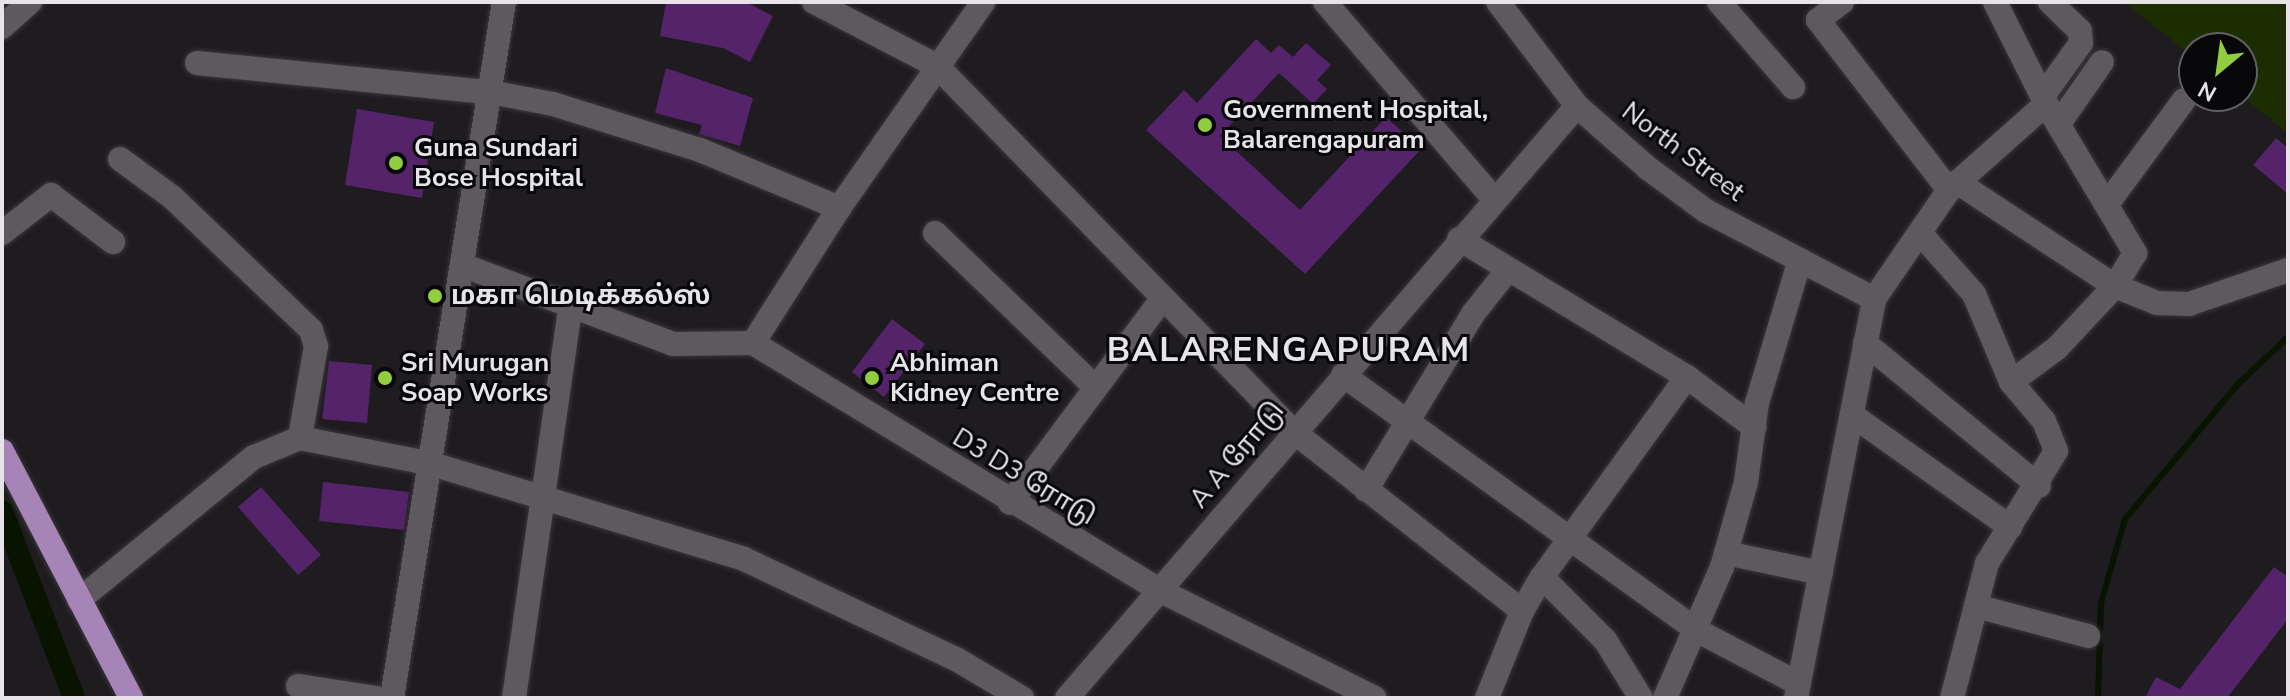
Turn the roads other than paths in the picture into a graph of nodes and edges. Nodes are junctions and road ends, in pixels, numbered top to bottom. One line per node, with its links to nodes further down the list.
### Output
1 (30, 2): 11 (street)
2 (504, 2): 16 (street)
3 (814, 2): 14 (street)
4 (983, 2): 14 (street)
5 (1325, 2): 22 (street)
6 (1498, 2): 17 (street, North Street)
7 (1719, 2): 15 (street)
8 (1842, 2): 21 (street)
9 (1995, 2): 18 (street)
10 (2050, 2): 18 (street)
11 (2, 27)
12 (2102, 62): 18 (street)
13 (197, 63): 16 (street)
14 (937, 66): 24 (street); 35 (street)
15 (1793, 87)
16 (490, 92): 24 (street); 31 (street)
17 (1577, 106): 22 (street, A A ரோடு); 30 (street, North Street)
18 (2050, 107): 21 (street); 23 (street)
19 (2178, 108): 23 (street)
20 (120, 159): 48 (street)
21 (1953, 186): 27 (street); 34 (street)
22 (1493, 198): 28 (street, A A ரோடு)
23 (2107, 204): 34 (street)
24 (839, 208): 38 (street)
25 (2, 233): 29 (street)
26 (935, 233): 43 (street)
27 (1920, 233): 36 (street); 42 (street)
28 (1459, 239): 33 (street); 40 (street, A A ரோடு)
29 (113, 242)
30 (1800, 260): 36 (street, North Street); 46 (street)
31 (462, 265): 37 (street); 50 (street)
32 (2288, 270): 34 (street)
33 (1507, 271): 41 (street); 45 (street)
34 (2115, 286): 42 (street)
35 (1163, 298): 43 (street); 47 (street)
36 (1874, 299): 39 (street)
37 (570, 308): 38 (street); 53 (street)
38 (753, 343): 54 (street, D3 D3 ரோடு)
39 (1865, 343): 44 (street); 51 (street)
40 (1343, 375): 45 (street); 47 (street, A A ரோடு)
41 (1687, 377): 46 (street); 56 (street)
42 (2011, 382): 51 (street)
43 (1095, 387): 54 (street)
44 (1852, 415): 55 (street); 58 (street)
45 (1409, 420): 52 (street); 56 (street)
46 (1754, 427): 57 (street)
47 (1294, 432): 52 (street); 60 (street, A A ரோடு)
48 (300, 438): 50 (street); 61 (street)
49 (2, 451): 61 (main road)
50 (432, 464): 53 (street); 70 (street)
51 (2039, 486): 55 (street)
52 (1366, 490): 63 (street)
53 (541, 498): 71 (street); 72 (street)
54 (1010, 503): 60 (street, D3 D3 ரோடு)
55 (2010, 527): 62 (street)
56 (1571, 542): 59 (street); 64 (street)
57 (1726, 553): 58 (street); 64 (street)
58 (1821, 573): 67 (street)
59 (1542, 577): 63 (street); 76 (street)
60 (1159, 590): 73 (street, A A ரோடு); 74 (street, D3 D3 ரோடு)
61 (79, 600): 68 (main road)
62 (1976, 606): 65 (street); 78 (street)
63 (1522, 611): 75 (street)
64 (1698, 631): 67 (street); 77 (street)
65 (2088, 636)
66 (298, 686): 69 (street)
67 (1797, 691)
68 (131, 698)
69 (376, 698)
70 (392, 698)
71 (514, 698)
72 (1022, 698)
73 (1067, 698)
74 (1375, 698)
75 (1487, 698)
76 (1641, 698)
77 (1665, 698)
78 (1952, 698)

